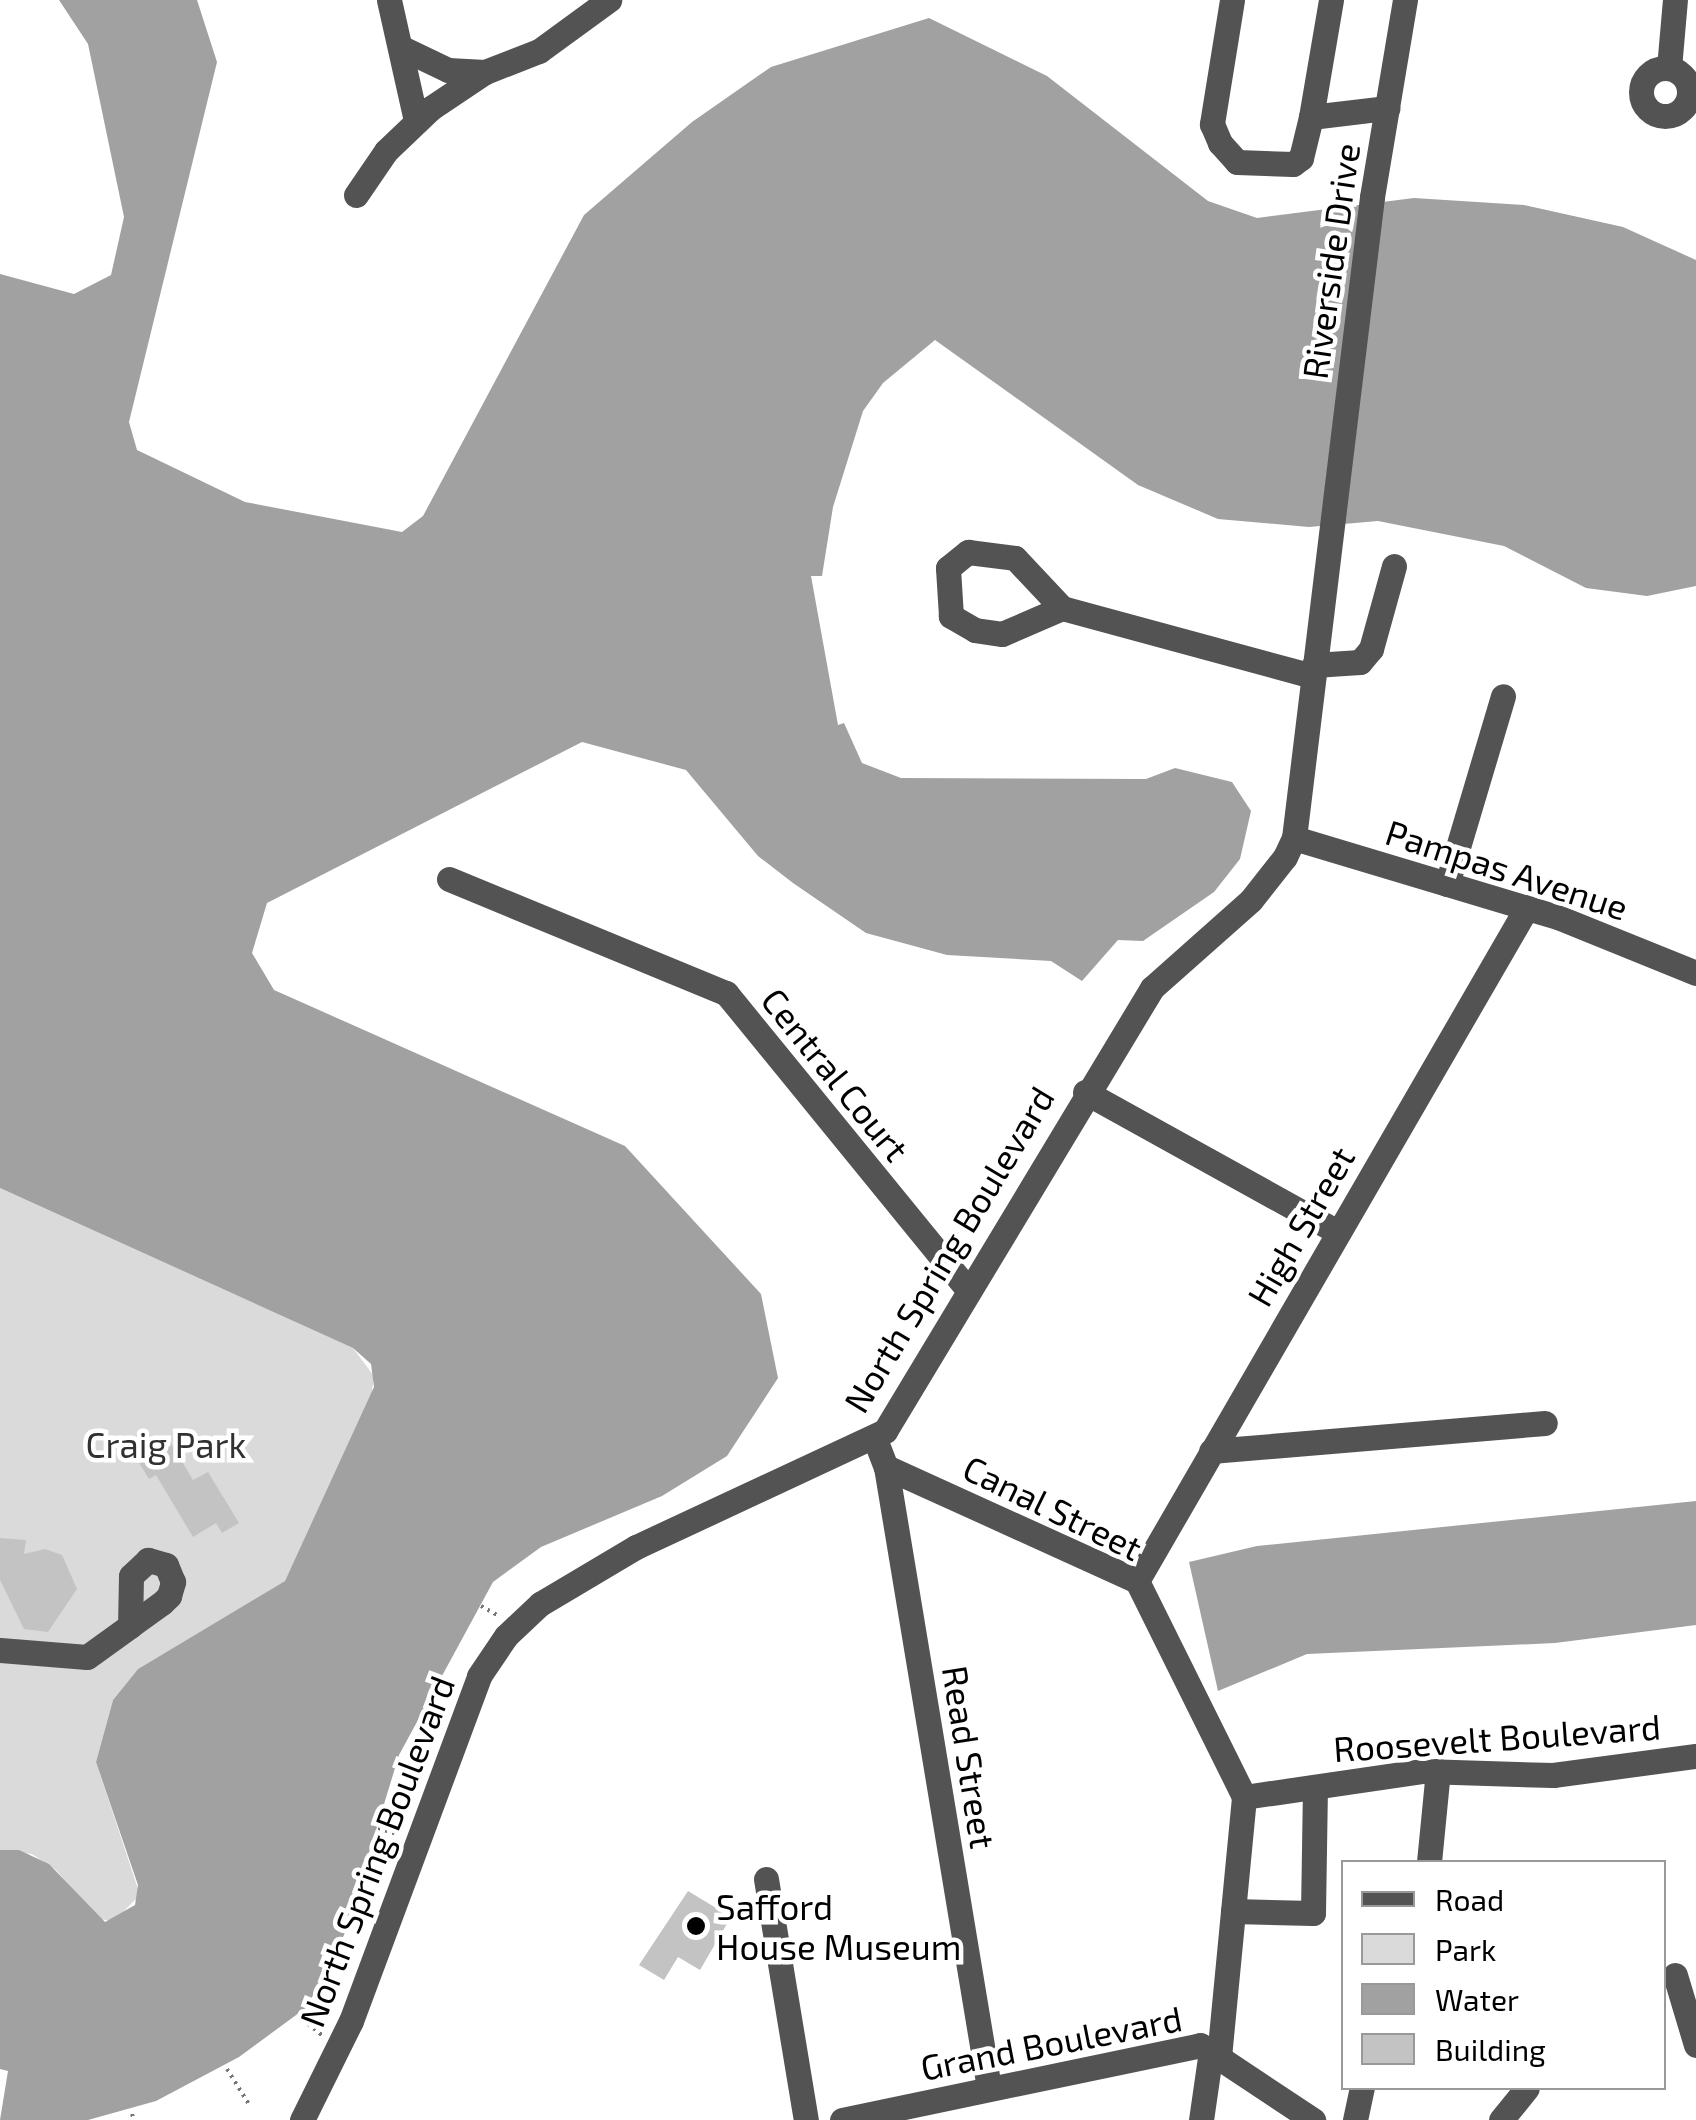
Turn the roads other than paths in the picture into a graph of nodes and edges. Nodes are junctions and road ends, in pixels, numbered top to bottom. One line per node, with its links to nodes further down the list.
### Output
1 (389, 0): 7 (street)
2 (609, 0): 9 (street)
3 (1232, 0): 11 (street)
4 (1331, 0): 11 (street)
5 (1404, 0): 10 (street, Riverside Drive)
6 (1675, 0): 8 (street)
7 (402, 48): 9 (street); 12 (street)
8 (1669, 68)
9 (485, 72): 12 (street)
10 (1386, 108): 11 (street); 14 (street, Riverside Drive)
11 (1311, 118)
12 (416, 121): 13 (street)
13 (356, 195)
14 (1331, 532): 17 (street, North Spring Boulevard)
15 (1394, 566): 17 (street)
16 (1062, 608): 17 (street)
17 (1313, 671): 19 (street, North Spring Boulevard)
18 (1503, 696): 21 (street)
19 (1294, 838): 21 (street, Pampas Avenue); 24 (street, North Spring Boulevard)
20 (448, 879): 26 (street, Central Court)
21 (1447, 884): 22 (street, Pampas Avenue)
22 (1528, 908): 23 (street, Pampas Avenue); 25 (street, High Street)
23 (1696, 972)
24 (1085, 1092): 25 (street); 26 (street, North Spring Boulevard)
25 (1336, 1230): 29 (street, High Street)
26 (968, 1290): 28 (street, North Spring Boulevard)
27 (1545, 1423): 29 (street)
28 (876, 1439): 30 (street, Read Street); 48 (street, North Spring Boulevard)
29 (1211, 1451): 31 (street, High Street)
30 (886, 1467): 31 (street, Canal Street); 44 (street, Read Street)
31 (1136, 1581): 37 (street, Canal Street)
32 (130, 1626): 33 (street)
33 (0, 1650)
34 (1696, 1756): 35 (street, Roosevelt Boulevard)
35 (1438, 1770): 36 (street, Roosevelt Boulevard); 38 (street)
36 (1315, 1787): 37 (street, Roosevelt Boulevard); 40 (street)
37 (1244, 1798): 40 (street)
38 (1428, 1860)
39 (766, 1879): 49 (street)
40 (1233, 1912): 43 (street)
41 (1678, 1974): 42 (street)
42 (1696, 2045)
43 (1215, 2054): 44 (street, Grand Boulevard); 51 (street); 52 (street, Grand Boulevard)
44 (989, 2088): 47 (street, Grand Boulevard)
45 (1362, 2090): 53 (street)
46 (1521, 2090): 54 (street)
47 (911, 2112): 50 (street, Grand Boulevard)
48 (302, 2120)
49 (806, 2120)
50 (842, 2120)
51 (1200, 2120)
52 (1313, 2120)
53 (1355, 2120)
54 (1501, 2120)

